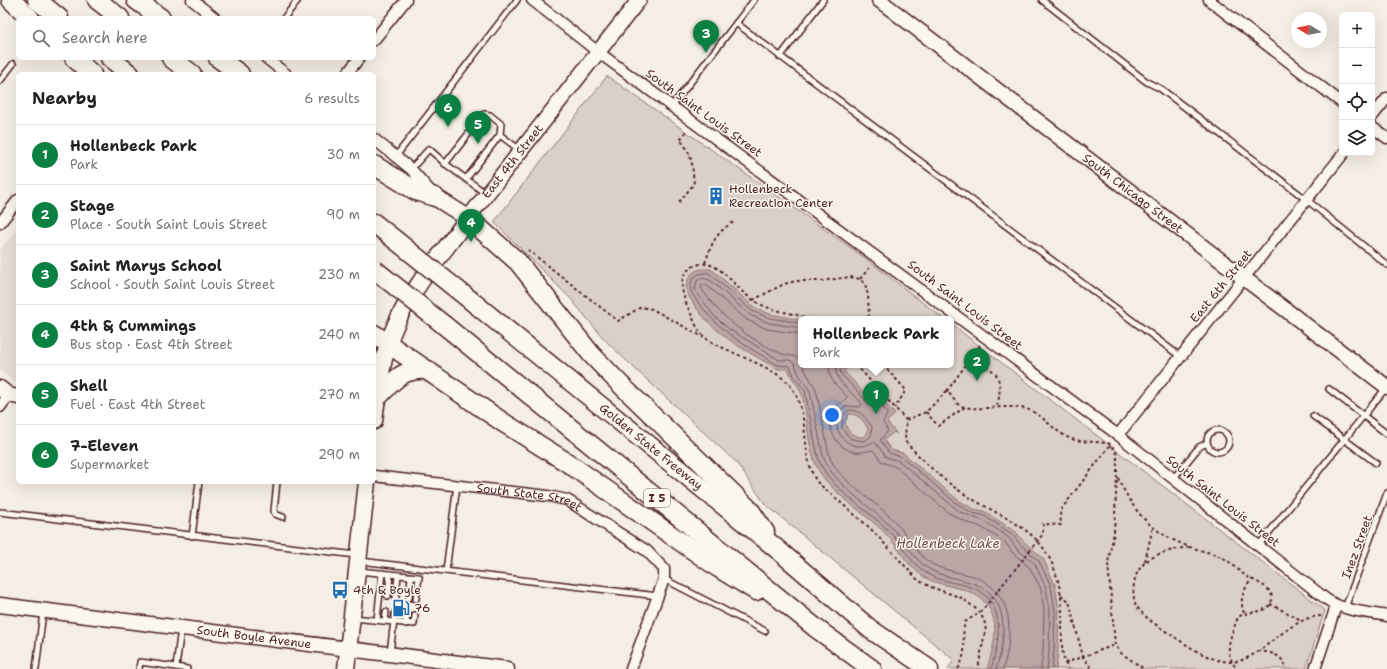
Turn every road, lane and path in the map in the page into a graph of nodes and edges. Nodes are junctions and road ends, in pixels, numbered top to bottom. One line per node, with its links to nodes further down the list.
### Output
1 (11, 0): 16 (highway)
2 (37, 0): 17 (highway)
3 (97, 0): 18 (highway)
4 (136, 0): 19 (highway)
5 (192, 0): 20 (street)
6 (298, 0): 21 (lane)
7 (406, 0): 23 (street)
8 (517, 0): 50 (lane)
9 (532, 0): 24 (street, South Saint Louis Street)
10 (640, 0): 24 (main road, East 4th Street)
11 (754, 0): 22 (lane)
12 (823, 0): 25 (lane)
13 (879, 0): 70 (main road, South Chicago Street)
14 (1042, 0): 58 (lane)
15 (1209, 0): 41 (street)
16 (28, 16)
17 (57, 16)
18 (117, 16)
19 (158, 16)
20 (212, 16)
21 (286, 16)
22 (736, 23): 25 (lane); 42 (lane)
23 (376, 38)
24 (598, 52): 42 (street, South Saint Louis Street); 49 (main road, East 4th Street)
25 (780, 57): 80 (lane)
26 (76, 60): 33 (highway)
27 (112, 60): 34 (highway)
28 (174, 60): 35 (highway)
29 (221, 60): 36 (highway)
30 (268, 60): 37 (street)
31 (357, 60): 38 (street)
32 (13, 64): 39 (lane)
33 (90, 72)
34 (128, 72)
35 (189, 72)
36 (237, 72)
37 (284, 72)
38 (348, 72)
39 (0, 81)
40 (1387, 98): 43 (street)
41 (1339, 102)
42 (672, 106): 44 (street, South Saint Louis Street)
43 (1375, 114)
44 (692, 121): 59 (path); 66 (street, South Saint Louis Street)
45 (1375, 129): 47 (street)
46 (500, 135): 49 (lane); 52 (lane); 55 (lane)
47 (1387, 138)
48 (376, 141): 50 (street)
49 (521, 151): 56 (main road, East 4th Street)
50 (396, 156): 54 (street)
51 (1342, 156): 58 (street, East 6th Street)
52 (446, 164): 54 (lane); 55 (lane)
53 (376, 166): 57 (highway)
54 (411, 169): 57 (street)
55 (466, 179): 56 (lane)
56 (487, 194): 61 (main road, East 4th Street)
57 (435, 196): 61 (main road)
58 (1306, 200): 68 (lane); 70 (street, East 6th Street)
59 (679, 202)
60 (16, 203): 63 (street)
61 (468, 218): 78 (main road, East 4th Street); 118 (highway)
62 (736, 221): 67 (path)
63 (0, 223)
64 (376, 225): 118 (highway, Golden State Freeway, bridge)
65 (527, 250): 77 (path)
66 (878, 257): 71 (path); 76 (street, South Saint Louis Street)
67 (705, 264): 72 (path); 77 (path)
68 (1387, 265)
69 (376, 270): 152 (highway, I 5, bridge)
70 (1244, 278): 80 (street, East 6th Street); 84 (main road, South Chicago Street)
71 (860, 279): 72 (path); 74 (path)
72 (753, 300): 73 (path)
73 (798, 316)
74 (869, 316)
75 (376, 336): 78 (highway)
76 (986, 337): 79 (path); 98 (street, South Saint Louis Street)
77 (706, 338): 139 (path)
78 (388, 345): 83 (highway); 88 (main road, East 4th Street)
79 (979, 347): 86 (path); 89 (path)
80 (1181, 357): 98 (street, East 6th Street)
81 (859, 368): 92 (path)
82 (886, 368): 92 (path)
83 (428, 370): 88 (highway); 152 (highway)
84 (1387, 388): 95 (lane)
85 (1329, 389): 95 (lane)
86 (947, 391): 91 (path); 93 (path)
87 (9, 393): 90 (street)
88 (376, 399)
89 (997, 406): 91 (path); 101 (path)
90 (0, 407)
91 (966, 407): 93 (path)
92 (895, 408): 96 (path)
93 (926, 412): 96 (path)
94 (1313, 416): 99 (lane)
95 (1364, 417): 97 (lane); 99 (lane)
96 (906, 420): 115 (path)
97 (1387, 434)
98 (1118, 435): 101 (path); 105 (street, South Saint Louis Street)
99 (1345, 440): 102 (lane); 116 (lane)
100 (1207, 443): 100 (lane); 105 (lane)
101 (1112, 444): 104 (path); 115 (path)
102 (1376, 463)
103 (376, 476): 109 (street, South State Street)
104 (1117, 476): 113 (path); 154 (path)
105 (1174, 479): 116 (street, South Saint Louis Street)
106 (199, 484): 114 (lane)
107 (278, 484): 112 (lane)
108 (367, 484): 119 (main road)
109 (457, 485): 121 (lane); 126 (street, South State Street)
110 (1387, 493): 136 (lane, Inez Street)
111 (0, 512): 114 (lane)
112 (283, 517)
113 (1153, 527): 117 (path); 120 (path)
114 (192, 536): 119 (lane)
115 (1036, 540): 128 (path); 139 (path)
116 (1258, 546): 136 (street, South Saint Louis Street)
117 (1189, 547): 120 (path); 127 (path)
118 (777, 549): 170 (highway, Golden State Freeway)
119 (359, 562): 121 (lane); 122 (lane); 145 (main road)
120 (1145, 562): 159 (path)
121 (446, 571): 130 (lane)
122 (382, 573): 123 (lane); 146 (lane)
123 (390, 574): 124 (lane); 129 (lane)
124 (398, 575): 125 (lane); 131 (lane)
125 (411, 576): 132 (lane); 133 (lane)
126 (664, 579): 130 (street); 153 (lane)
127 (1252, 579): 134 (path); 142 (path)
128 (1061, 595): 158 (path); 160 (path)
129 (388, 596)
130 (658, 596): 168 (street)
131 (396, 597)
132 (409, 598)
133 (416, 599)
134 (1270, 604): 142 (path); 147 (path)
135 (0, 606): 137 (main road, South Boyle Avenue)
136 (1338, 610): 144 (street, South Saint Louis Street); 147 (path); 178 (street)
137 (43, 611): 151 (main road, South Boyle Avenue); 163 (lane)
138 (386, 612): 148 (lane)
139 (980, 612): 171 (path); 172 (path)
140 (395, 613): 149 (lane)
141 (407, 614): 150 (lane)
142 (1244, 614): 159 (path)
143 (415, 615): 150 (lane)
144 (1387, 616)
145 (352, 618): 146 (lane); 155 (main road)
146 (377, 620): 148 (lane)
147 (1301, 620): 156 (path)
148 (385, 621): 149 (lane)
149 (394, 622): 150 (lane); 157 (lane)
150 (406, 624)
151 (181, 628): 155 (main road, South Boyle Avenue); 162 (lane)
152 (817, 629): 169 (highway, I 5)
153 (765, 631)
154 (1115, 645): 158 (path); 175 (path)
155 (348, 648): 157 (main road, South Boyle Avenue); 166 (main road)
156 (1257, 651): 159 (path); 177 (path)
157 (390, 654): 161 (main road, South Boyle Avenue)
158 (1083, 657): 160 (path); 174 (path)
159 (1232, 662): 176 (path)
160 (1065, 663): 173 (path)
161 (468, 666): 167 (main road, South Boyle Avenue)
162 (176, 667): 164 (lane); 165 (lane)
163 (36, 669)
164 (139, 669)
165 (187, 669)
166 (346, 669)
167 (507, 669)
168 (631, 669)
169 (872, 669)
170 (929, 669)
171 (958, 669)
172 (978, 669)
173 (1068, 669)
174 (1092, 669)
175 (1144, 669)
176 (1237, 669)
177 (1286, 669)
178 (1315, 669)

